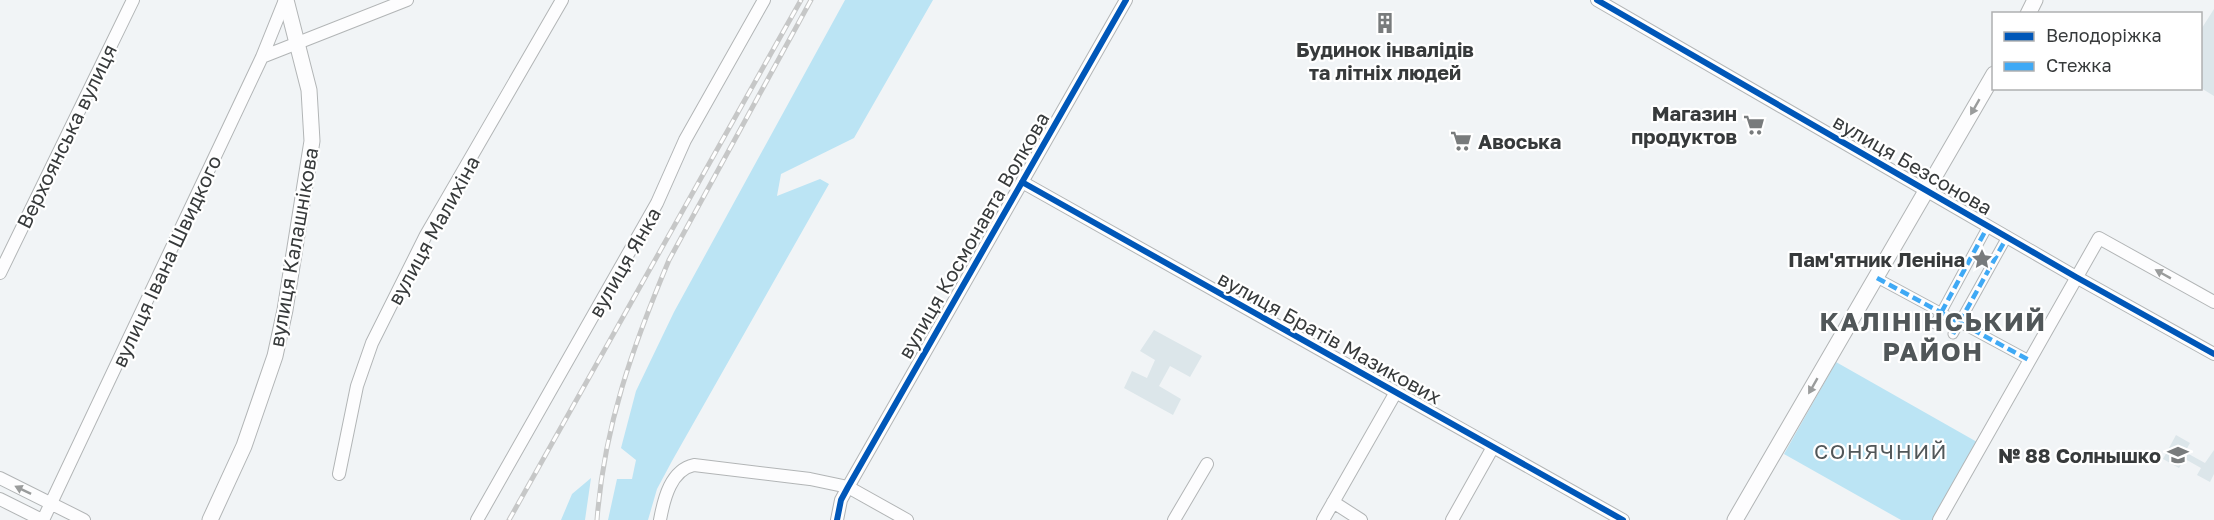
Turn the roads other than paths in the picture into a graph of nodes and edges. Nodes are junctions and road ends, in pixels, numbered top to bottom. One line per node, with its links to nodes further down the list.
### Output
1 (133, 0): 15 (street, Верхоянська вулиця)
2 (286, 0): 8 (street, вулиця Калашнікова); 9 (street, вулиця Івана Швидкого)
3 (407, 0): 8 (street)
4 (562, 0): 28 (street, вулиця Малихіна)
5 (764, 0): 37 (street, вулиця Янка)
6 (1126, 0): 11 (street, вулиця Космонавта Волкова)
7 (1597, 0): 12 (street, вулиця Безсонова)
8 (297, 43): 9 (street); 36 (street, вулиця Калашнікова)
9 (262, 57): 33 (street, вулиця Івана Швидкого)
10 (1992, 78): 12 (street, one-way to 12)
11 (1022, 182): 25 (street, вулиця Братів Мазикових); 30 (street, вулиця Космонавта Волкова)
12 (1928, 191): 13 (street, вулиця Безсонова); 17 (street)
13 (1988, 226): 14 (street, вулиця Безсонова); 19 (street)
14 (2007, 237): 16 (street, вулиця Безсонова); 20 (street)
15 (0, 273)
16 (2076, 277): 18 (street, one-way to 16); 23 (street, вулиця Безсонова); 24 (street)
17 (1877, 278): 19 (street); 46 (street, one-way to 46)
18 (2214, 302)
19 (1941, 313): 20 (street); 21 (street)
20 (1960, 322): 22 (street); 24 (street)
21 (1935, 324)
22 (1953, 334)
23 (2214, 354)
24 (2029, 360): 47 (street)
25 (1396, 392): 26 (street, вулиця Братів Мазикових); 32 (street)
26 (1492, 447): 44 (street); 45 (street, вулиця Братів Мазикових)
27 (1207, 464): 41 (street)
28 (339, 474)
29 (0, 478): 33 (street, one-way to 29)
30 (848, 487): 38 (street); 39 (street, вулиця Космонавта Волкова); 40 (street)
31 (0, 499): 34 (street)
32 (1333, 502): 42 (street); 43 (street)
33 (51, 503): 34 (street, вулиця Івана Швидкого); 35 (street)
34 (43, 520)
35 (84, 520)
36 (210, 520)
37 (477, 520)
38 (660, 520)
39 (837, 520)
40 (907, 520)
41 (1174, 520)
42 (1323, 520)
43 (1361, 520)
44 (1452, 520)
45 (1623, 520)
46 (1735, 520)
47 (1939, 520)

